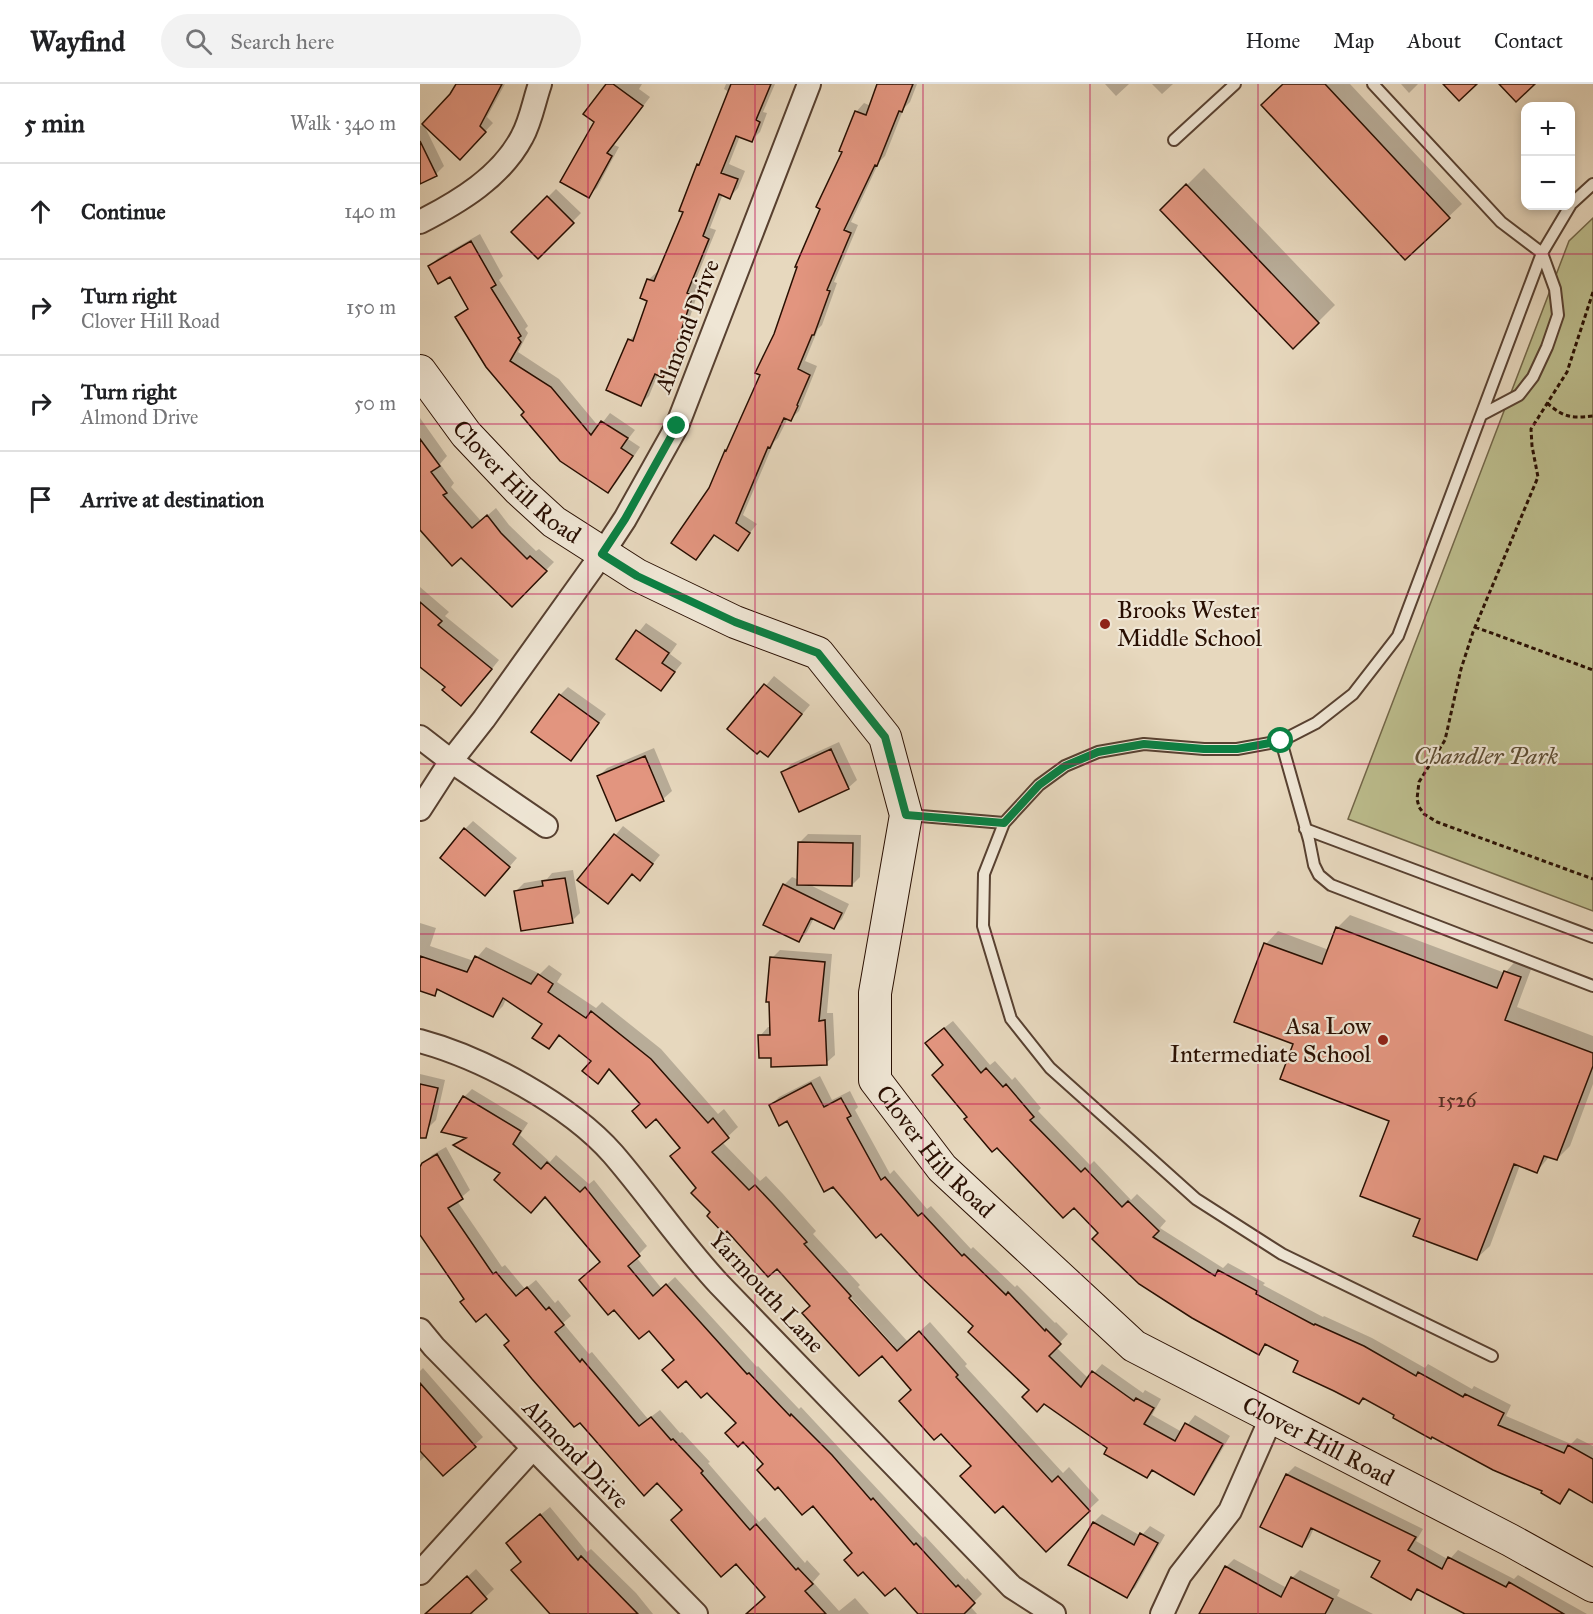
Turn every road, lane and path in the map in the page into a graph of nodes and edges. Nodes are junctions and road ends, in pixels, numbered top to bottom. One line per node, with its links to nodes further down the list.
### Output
1 (540, 84): 9 (street)
2 (809, 84): 16 (street, Almond Drive)
3 (1235, 84): 5 (lane)
4 (1373, 84): 10 (lane)
5 (1174, 140)
6 (1593, 184): 7 (lane)
7 (1575, 200)
8 (1567, 210): 10 (lane)
9 (420, 222)
10 (1542, 253): 14 (lane); 14 (lane)
11 (1593, 292): 13 (path)
12 (420, 371): 16 (street, Clover Hill Road)
13 (1547, 404): 15 (path); 17 (path)
14 (1483, 414): 20 (lane)
15 (1593, 416)
16 (602, 554): 21 (street, Almond Drive); 23 (street, Clover Hill Road)
17 (1475, 627): 18 (path); 27 (path)
18 (1593, 670)
19 (420, 737): 21 (street)
20 (1281, 741): 24 (lane); 26 (lane)
21 (451, 761): 22 (street, Almond Drive); 25 (street)
22 (420, 808)
23 (906, 815): 24 (lane); 33 (street, Clover Hill Road)
24 (1004, 823): 32 (lane)
25 (546, 826)
26 (1305, 830): 28 (lane); 29 (lane)
27 (1593, 879)
28 (1593, 937)
29 (1593, 986)
30 (420, 1041): 38 (street, Yarmouth Lane)
31 (420, 1330): 34 (street, Almond Drive)
32 (1492, 1356)
33 (1272, 1416): 36 (street, Clover Hill Road); 39 (street)
34 (533, 1448): 35 (street); 37 (street, Almond Drive)
35 (420, 1573)
36 (1593, 1586)
37 (696, 1614)
38 (1054, 1614)
39 (1162, 1614)

